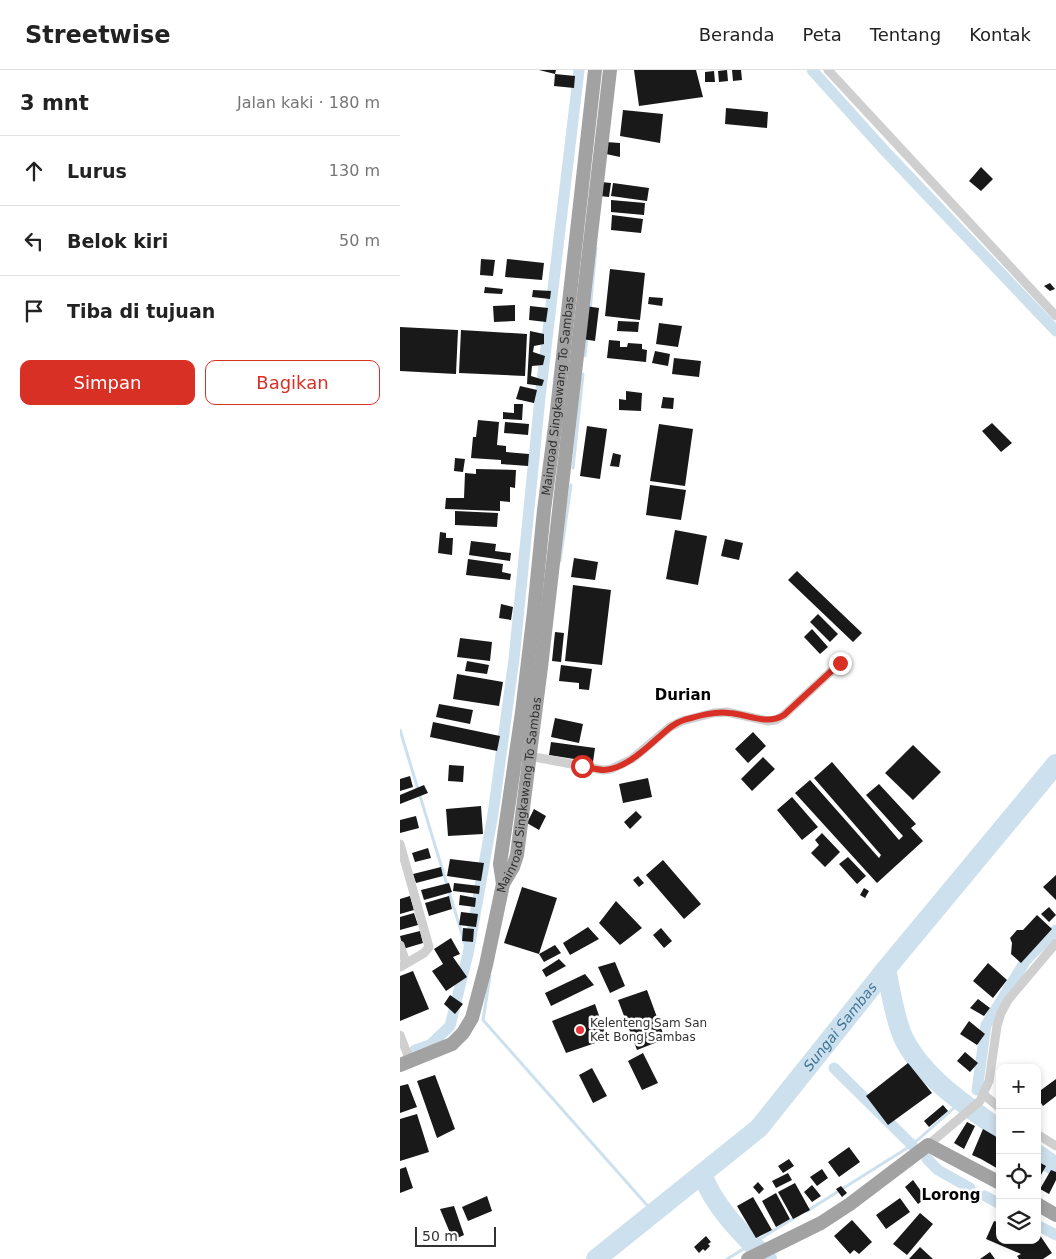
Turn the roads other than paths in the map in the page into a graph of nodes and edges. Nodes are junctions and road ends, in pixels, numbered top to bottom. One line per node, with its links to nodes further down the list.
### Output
1 (595, 70): 5 (highway, Mainroad Singkawang To Sambas)
2 (610, 70): 6 (highway, Mainroad Singkawang To Sambas)
3 (828, 70): 4 (street)
4 (1056, 316)
5 (544, 510): 6 (highway); 10 (highway, Mainroad Singkawang To Sambas)
6 (559, 513): 8 (highway, Mainroad Singkawang To Sambas)
7 (840, 663): 8 (street)
8 (529, 756): 10 (highway, Mainroad Singkawang To Sambas)
9 (400, 844): 13 (street)
10 (503, 884): 15 (highway)
11 (1056, 943): 16 (street)
12 (400, 945): 13 (street)
13 (403, 965)
14 (400, 1035): 15 (street)
15 (405, 1063)
16 (982, 1098): 17 (street); 19 (street)
17 (996, 1106)
18 (1041, 1137): 20 (street)
19 (928, 1145): 21 (highway); 24 (highway)
20 (1056, 1146)
21 (996, 1181)
22 (1041, 1206): 23 (highway)
23 (1056, 1215)
24 (748, 1259)

